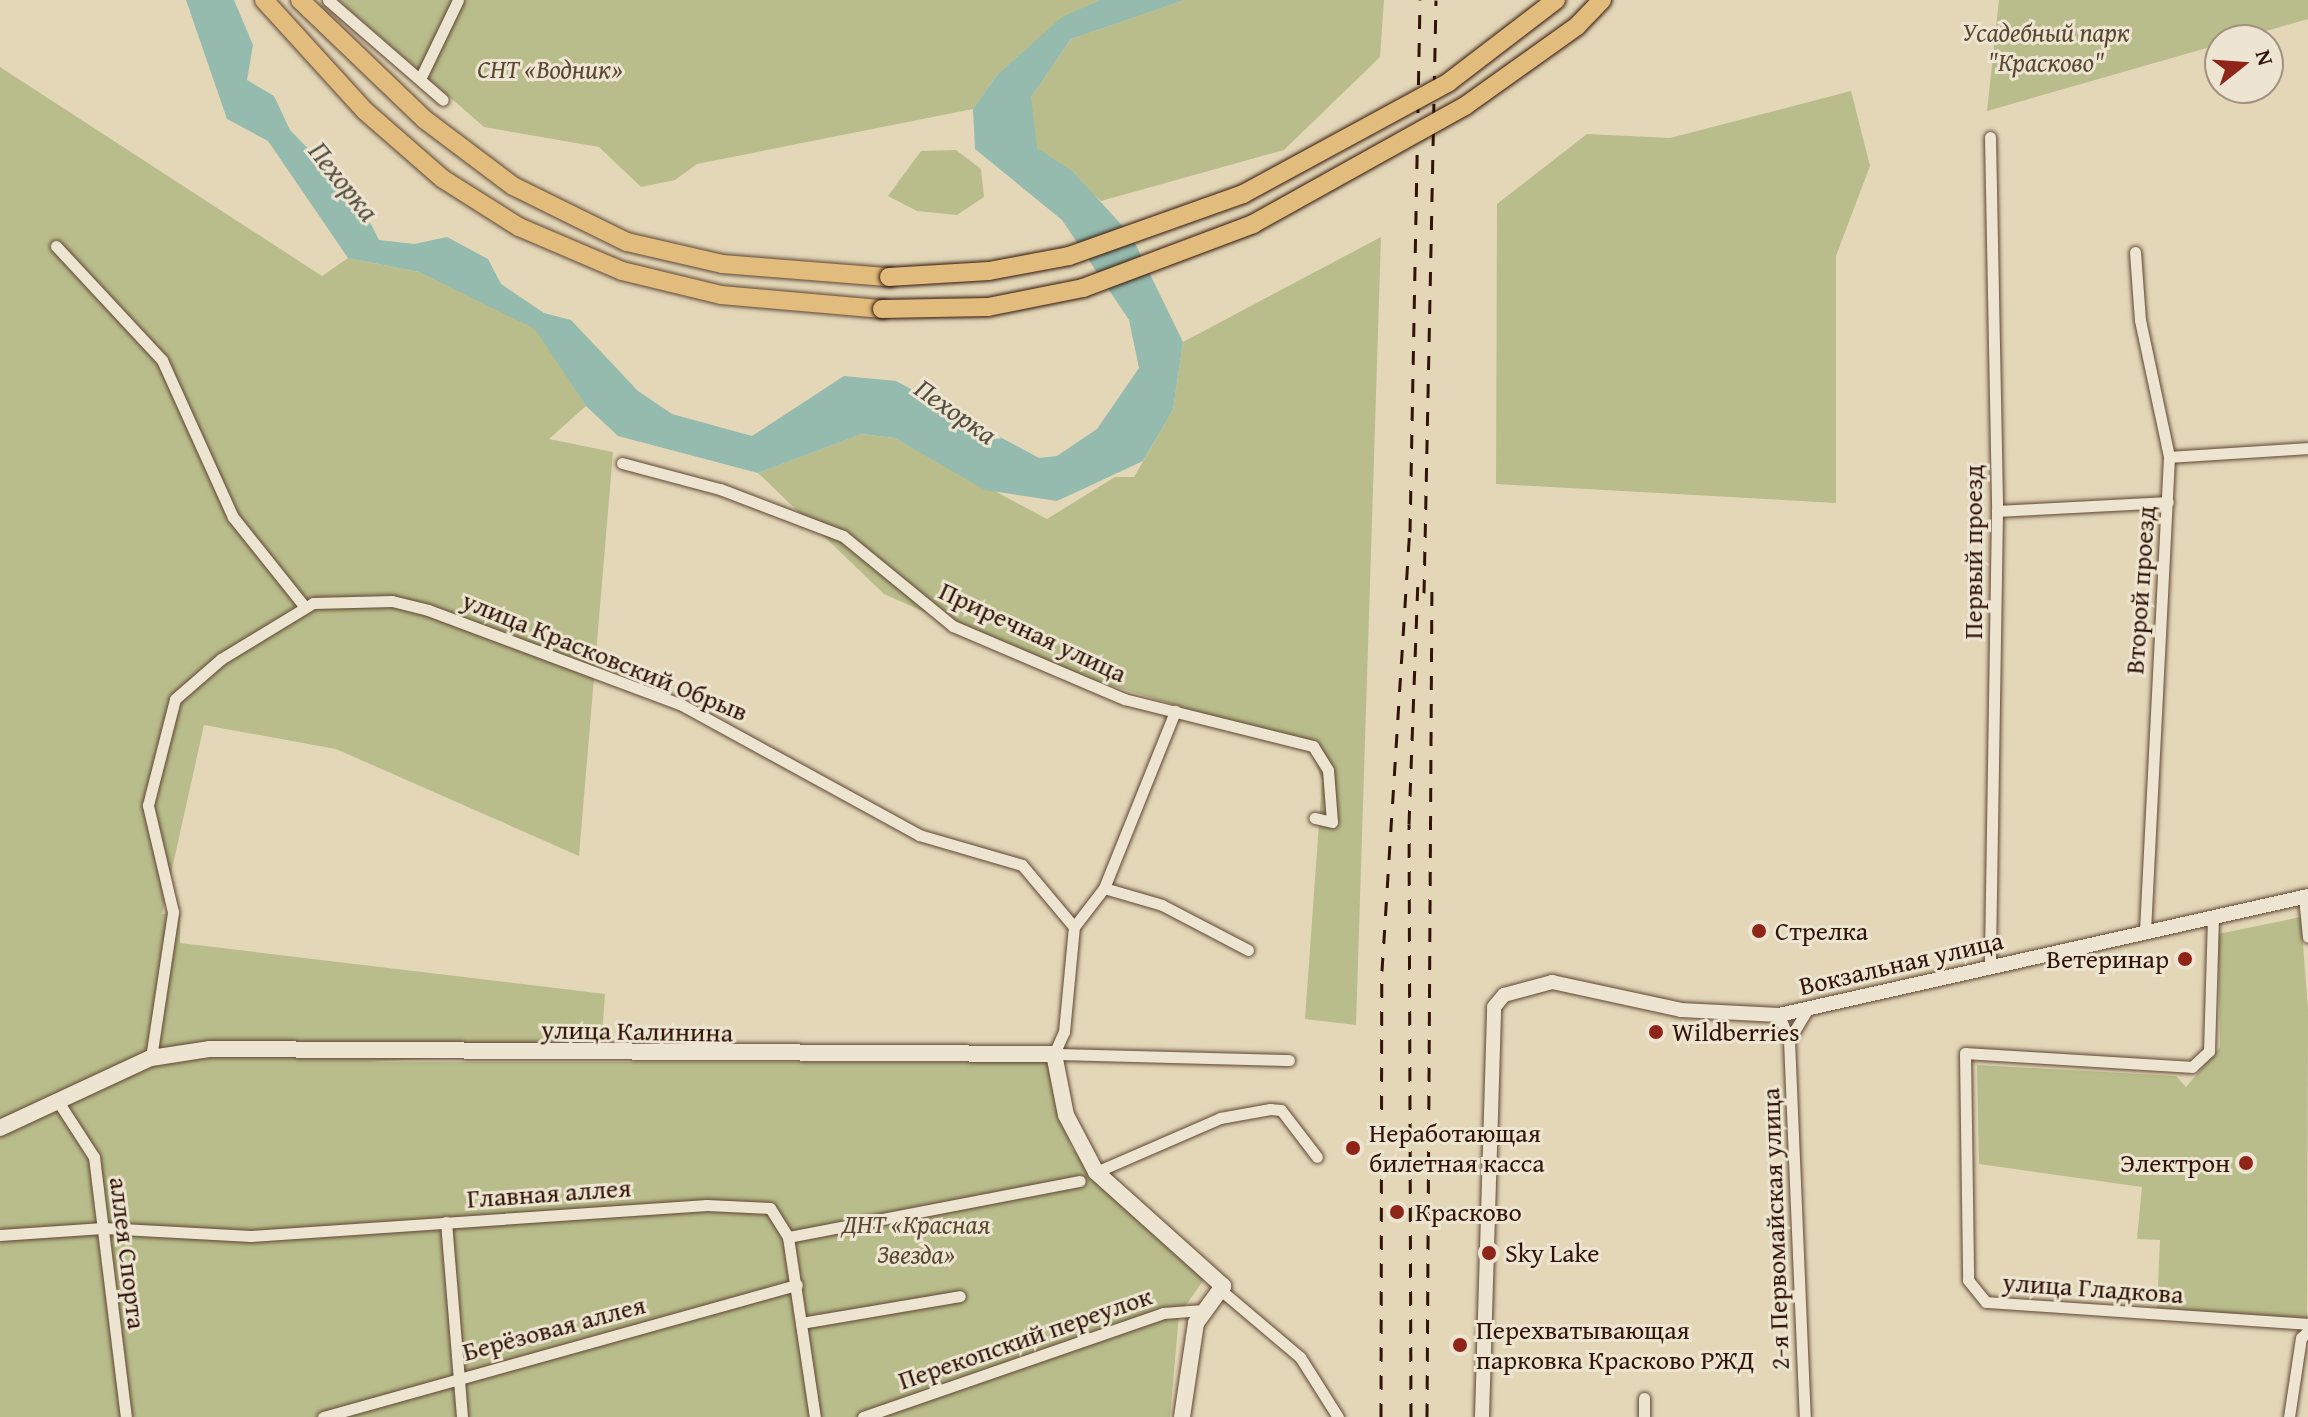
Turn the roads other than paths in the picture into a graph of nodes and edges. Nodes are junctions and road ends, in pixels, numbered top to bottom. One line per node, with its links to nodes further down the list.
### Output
1 (264, 0): 6 (main road, bridge)
2 (300, 0): 5 (main road, bridge)
3 (328, 0): 7 (street)
4 (458, 0): 7 (street)
5 (1556, 0)
6 (1602, 0)
7 (421, 77): 8 (street)
8 (443, 100)
9 (1990, 137): 16 (street, Первый проезд)
10 (56, 246): 17 (street)
11 (2135, 252): 13 (street, Второй проезд)
12 (2308, 448): 13 (street)
13 (2169, 457): 15 (street, Второй проезд)
14 (622, 463): 18 (street, Приречная улица)
15 (2168, 502): 16 (street); 24 (street, Второй проезд)
16 (1997, 511): 27 (street, Первый проезд)
17 (304, 606): 23 (street, улица Красковский Обрыв); 32 (street)
18 (1175, 711): 19 (street, Приречная улица); 20 (street)
19 (1314, 818)
20 (1104, 888): 23 (street); 26 (street)
21 (2306, 896): 22 (street, Вокзальная улица); 25 (street)
22 (2213, 917): 24 (street, Вокзальная улица); 48 (street, улица Гладкова)
23 (1074, 927): 31 (street)
24 (2145, 933): 27 (street, Вокзальная улица)
25 (2308, 937)
26 (1248, 950)
27 (1990, 966): 28 (street, Вокзальная улица)
28 (1808, 1008): 29 (street, Вокзальная улица); 30 (street)
29 (1779, 1015): 30 (street, 2-я Первомайская улица); 59 (street, Вокзальная улица)
30 (1789, 1040): 61 (street, 2-я Первомайская улица)
31 (1054, 1054): 32 (main road, улица Калинина); 33 (street, улица Калинина); 37 (main road)
32 (151, 1058): 34 (main road, улица Калинина)
33 (1289, 1060)
34 (61, 1106): 35 (main road, улица Калинина); 40 (street, аллея Спорта)
35 (0, 1128)
36 (1317, 1157): 37 (street)
37 (1096, 1172): 44 (main road)
38 (1080, 1181): 42 (street)
39 (446, 1222): 40 (street, Главная аллея); 42 (street, Главная аллея); 50 (street)
40 (103, 1228): 41 (street, Главная аллея); 52 (street, аллея Спорта)
41 (0, 1235)
42 (788, 1237): 43 (street)
43 (797, 1285): 47 (street); 50 (street, Берёзовая аллея)
44 (1223, 1292): 46 (main road); 58 (street)
45 (960, 1296): 47 (street)
46 (1203, 1310): 56 (street, Перекопский переулок); 57 (main road)
47 (801, 1323): 55 (street)
48 (2308, 1324)
49 (2308, 1331): 62 (street)
50 (455, 1377): 53 (street, Берёзовая аллея); 54 (street)
51 (1644, 1398): 60 (street)
52 (126, 1417)
53 (323, 1417)
54 (462, 1417)
55 (815, 1417)
56 (863, 1417)
57 (1182, 1417)
58 (1338, 1417)
59 (1482, 1417)
60 (1644, 1417)
61 (1805, 1417)
62 (2289, 1417)

